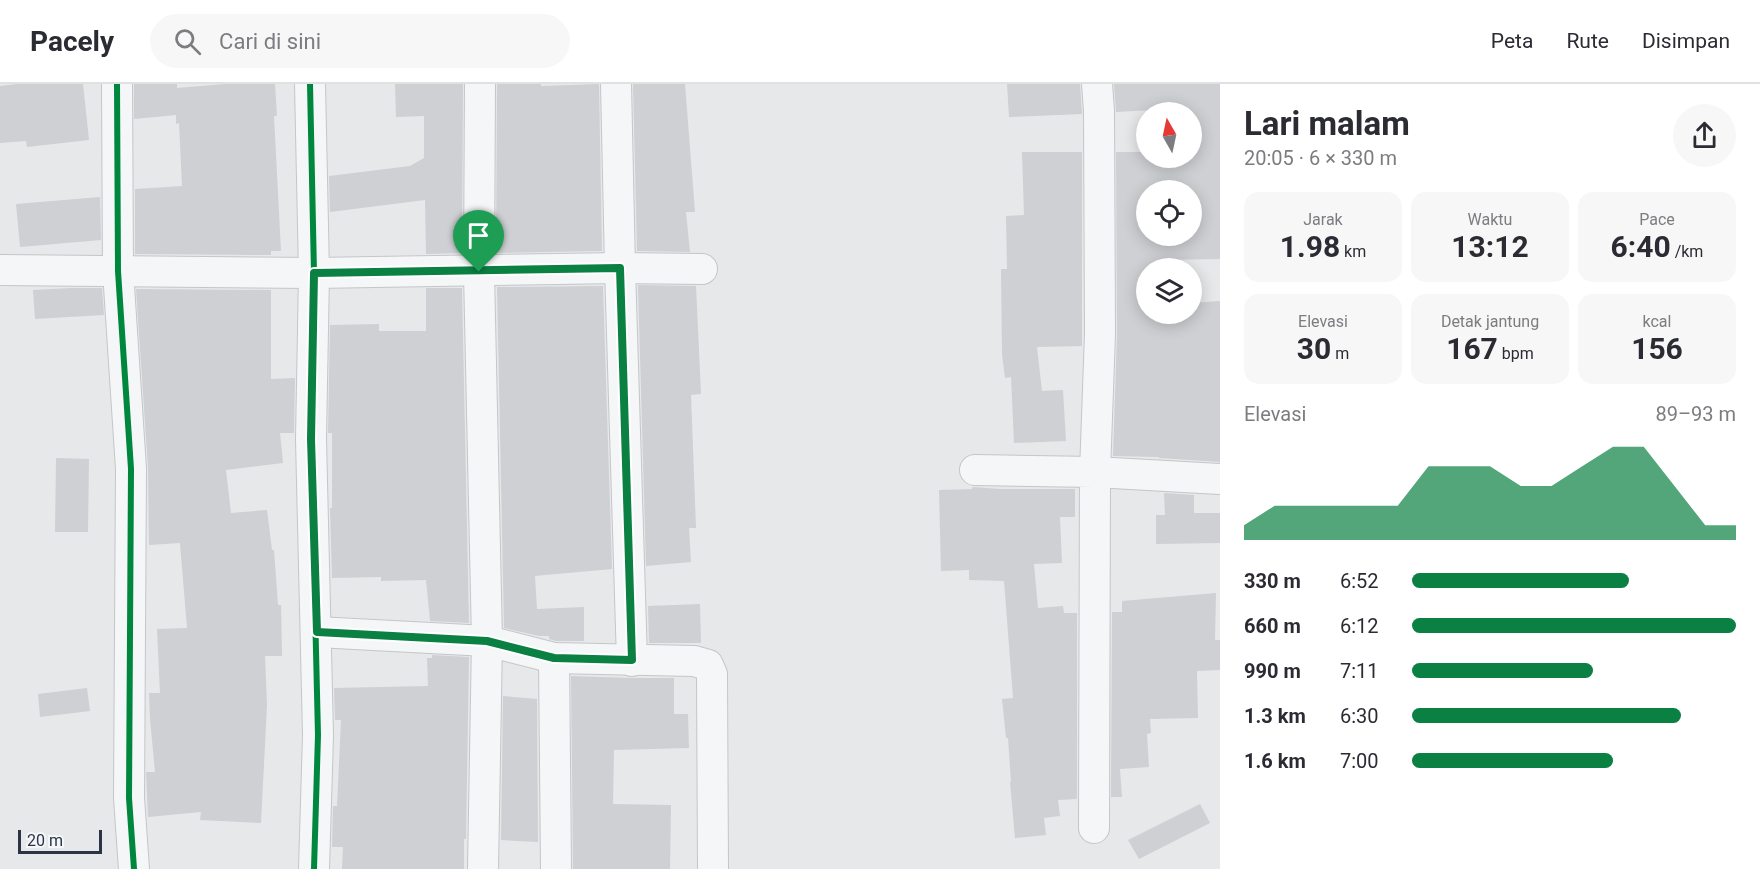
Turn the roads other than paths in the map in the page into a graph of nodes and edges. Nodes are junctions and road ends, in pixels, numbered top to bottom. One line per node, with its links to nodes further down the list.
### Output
1 (117, 84): 9 (street)
2 (310, 84): 11 (street)
3 (480, 84): 10 (street)
4 (616, 84): 6 (street)
5 (1097, 84): 13 (street)
6 (620, 268): 7 (street); 10 (street); 18 (street)
7 (702, 269)
8 (0, 270): 9 (street)
9 (118, 271): 11 (street); 20 (street)
10 (479, 272): 11 (street); 16 (street)
11 (314, 273): 15 (street)
12 (975, 470): 13 (street)
13 (1095, 472): 14 (street); 19 (street)
14 (1220, 479)
15 (317, 632): 16 (street); 21 (street)
16 (487, 641): 17 (street); 22 (street)
17 (554, 658): 18 (street); 23 (street)
18 (632, 660): 24 (street)
19 (1094, 828)
20 (134, 869)
21 (314, 869)
22 (483, 869)
23 (556, 869)
24 (713, 869)

